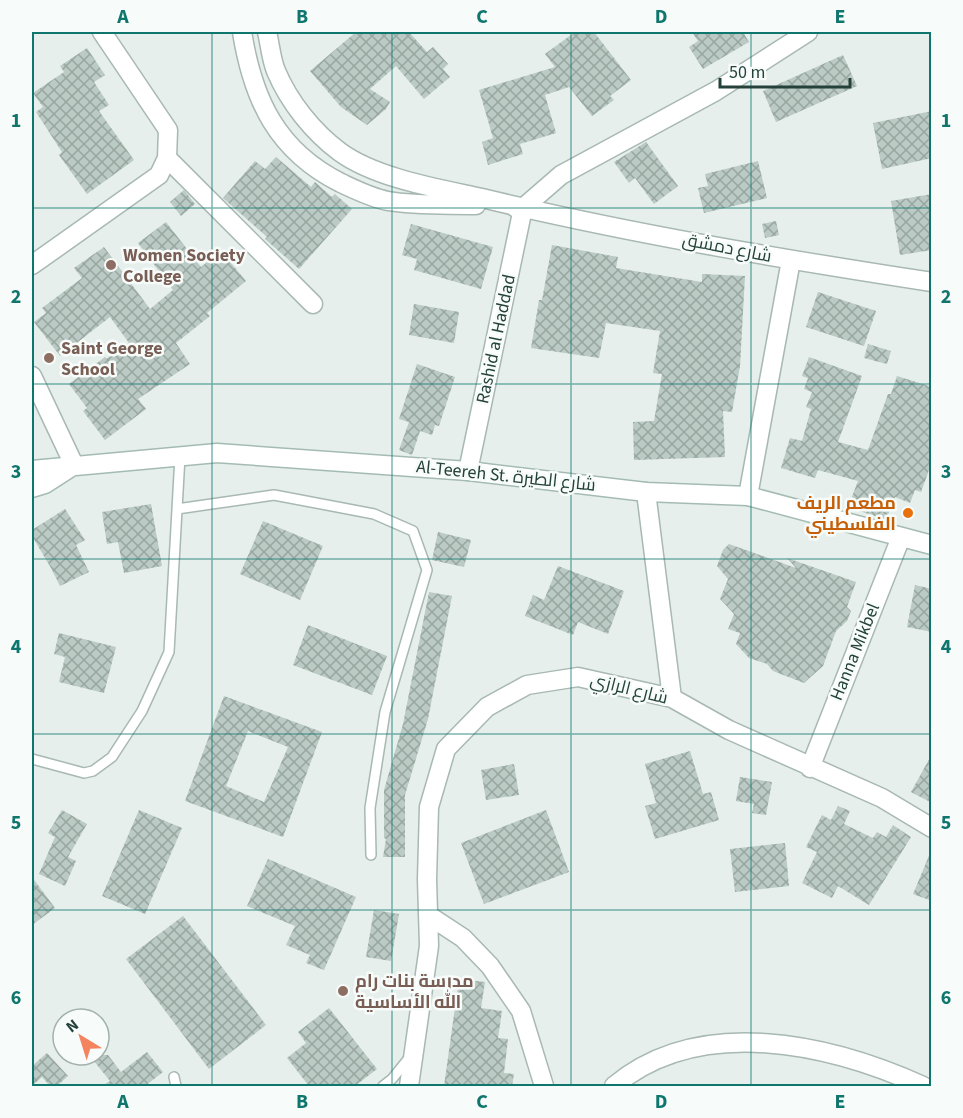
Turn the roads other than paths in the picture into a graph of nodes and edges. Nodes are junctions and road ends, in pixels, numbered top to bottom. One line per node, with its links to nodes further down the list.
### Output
1 (102, 32): 5 (street)
2 (242, 32): 6 (street)
3 (267, 32): 6 (street)
4 (808, 32): 6 (street)
5 (167, 158): 8 (street); 10 (street)
6 (523, 208): 7 (street, شارع دمشق); 15 (street, Rashid al Haddad)
7 (791, 260): 9 (street, شارع دمشق); 18 (street)
8 (32, 265)
9 (932, 282)
10 (314, 304)
11 (32, 376): 13 (street)
12 (180, 456): 13 (street, Al-Teereh St. شارع الطيرة); 15 (street, Al-Teereh St. شارع الطيرة); 19 (lane)
13 (74, 465): 14 (street, Al-Teereh St. شارع الطيرة); 16 (street)
14 (32, 470)
15 (468, 471): 17 (street, Al-Teereh St. شارع الطيرة)
16 (32, 488)
17 (646, 492): 18 (street, Al-Teereh St. شارع الطيرة); 22 (street)
18 (748, 496): 20 (street, Al-Teereh St. شارع الطيرة)
19 (177, 509): 23 (lane); 26 (lane)
20 (901, 537): 21 (street, Al-Teereh St. شارع الطيرة); 24 (street, Hanna Mikbel)
21 (932, 545)
22 (672, 698): 24 (street, شارع الرازي); 27 (street, شارع الرازي)
23 (32, 759)
24 (810, 768): 25 (street, شارع الرازي)
25 (932, 828)
26 (371, 855)
27 (428, 915): 28 (street, شارع الرازي); 31 (street)
28 (414, 1051): 29 (lane); 30 (street, شارع الرازي)
29 (383, 1086)
30 (409, 1086)
31 (544, 1086)
32 (614, 1086): 33 (street)
33 (923, 1086)

